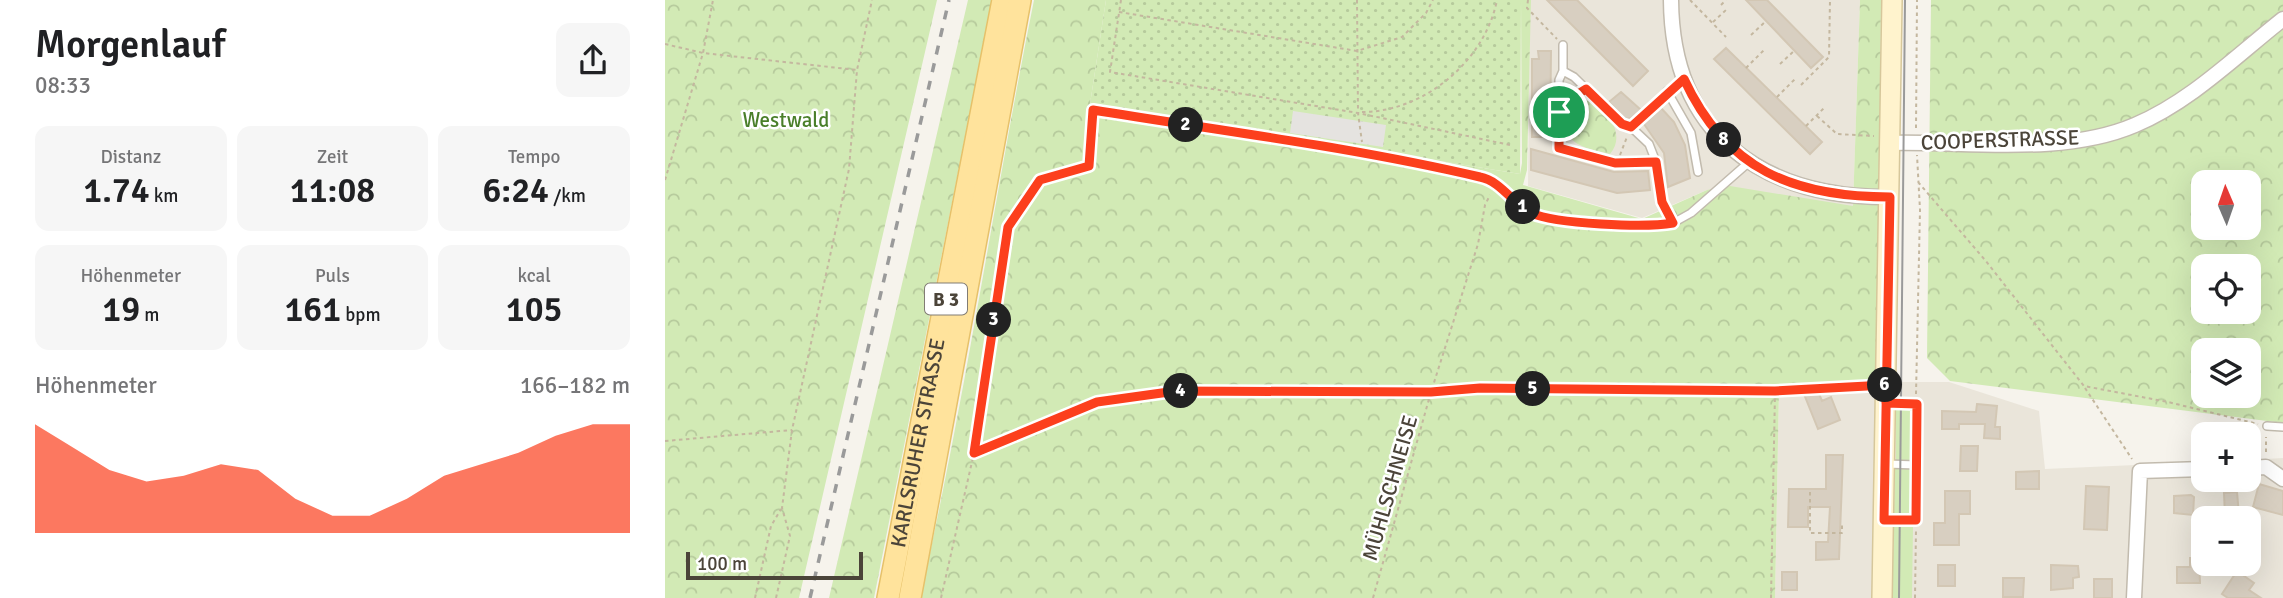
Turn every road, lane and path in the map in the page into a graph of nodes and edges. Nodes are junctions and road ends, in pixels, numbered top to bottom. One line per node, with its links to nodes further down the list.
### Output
1 (713, 0): 29 (path)
2 (872, 0): 32 (path)
3 (1003, 0): 84 (main road, KARLSRUHER STRASSE / B 3)
4 (1020, 0): 85 (main road, KARLSRUHER STRASSE / B 3)
5 (1121, 0): 18 (path)
6 (1357, 0): 27 (path)
7 (1433, 0): 27 (path)
8 (1497, 0): 42 (path)
9 (1528, 0): 25 (path)
10 (1671, 0): 34 (street)
11 (1689, 0): 21 (path)
12 (1726, 0): 16 (path)
13 (1830, 0): 36 (path)
14 (1892, 0): 47 (street)
15 (1917, 0): 46 (path)
16 (1721, 5)
17 (1726, 10): 21 (path)
18 (1118, 12): 27 (path); 42 (path)
19 (2283, 19): 47 (street, COOPERSTRASSE)
20 (1765, 22): 22 (path)
21 (1713, 23): 23 (path)
22 (1751, 35)
23 (1726, 37)
24 (665, 44): 29 (path)
25 (1563, 45): 33 (lane)
26 (1765, 49): 31 (path)
27 (1357, 51): 42 (path)
28 (1794, 51): 30 (path)
29 (703, 53): 32 (path); 55 (path)
30 (1780, 64)
31 (1746, 68)
32 (857, 69): 67 (path)
33 (1563, 71): 37 (lane); 40 (lane)
34 (1684, 79): 38 (lane); 52 (street)
35 (1795, 79): 39 (path)
36 (1801, 85)
37 (1586, 89): 40 (path); 45 (lane)
38 (1667, 91): 45 (lane); 54 (lane)
39 (1777, 97)
40 (1559, 108): 53 (lane)
41 (1824, 108): 43 (path)
42 (1358, 113): 48 (path); 49 (path)
43 (1817, 116): 44 (path); 47 (path)
44 (1806, 126)
45 (1631, 127): 50 (lane); 53 (path)
46 (1916, 128)
47 (1886, 134): 58 (street)
48 (1510, 145)
49 (1365, 153): 57 (lane); 69 (path)
50 (1656, 162): 53 (lane); 59 (path)
51 (1917, 162): 56 (path)
52 (1748, 163): 58 (street); 59 (lane)
53 (1619, 164)
54 (1698, 172)
55 (665, 180)
56 (1918, 181): 60 (path); 64 (path)
57 (1495, 185): 59 (lane); 62 (path, MÜHLSCHNEISE)
58 (1890, 197): 63 (street)
59 (1673, 223)
60 (2084, 386): 65 (path); 75 (path)
61 (1775, 391): 62 (path); 63 (path); 88 (path)
62 (1431, 392): 69 (path); 87 (path, MÜHLSCHNEISE)
63 (1886, 394): 64 (lane); 70 (street)
64 (1917, 404): 71 (path)
65 (2267, 426): 66 (lane); 73 (path)
66 (2283, 427)
67 (792, 430): 68 (path); 78 (path)
68 (665, 441)
69 (974, 453): 86 (path)
70 (1885, 464): 71 (lane); 79 (street)
71 (1917, 465): 80 (path)
72 (2261, 467): 73 (street)
73 (2266, 467): 76 (street)
74 (2191, 469): 75 (street)
75 (2140, 471): 91 (street)
76 (2283, 479)
77 (1810, 492): 81 (path)
78 (782, 508): 82 (path); 83 (path)
79 (1884, 520): 80 (lane); 89 (street)
80 (1916, 520): 90 (path)
81 (1843, 523)
82 (755, 598)
83 (776, 598)
84 (888, 598)
85 (909, 598)
86 (941, 598)
87 (1373, 598)
88 (1771, 598)
89 (1882, 598)
90 (1915, 598)
91 (2134, 598)

